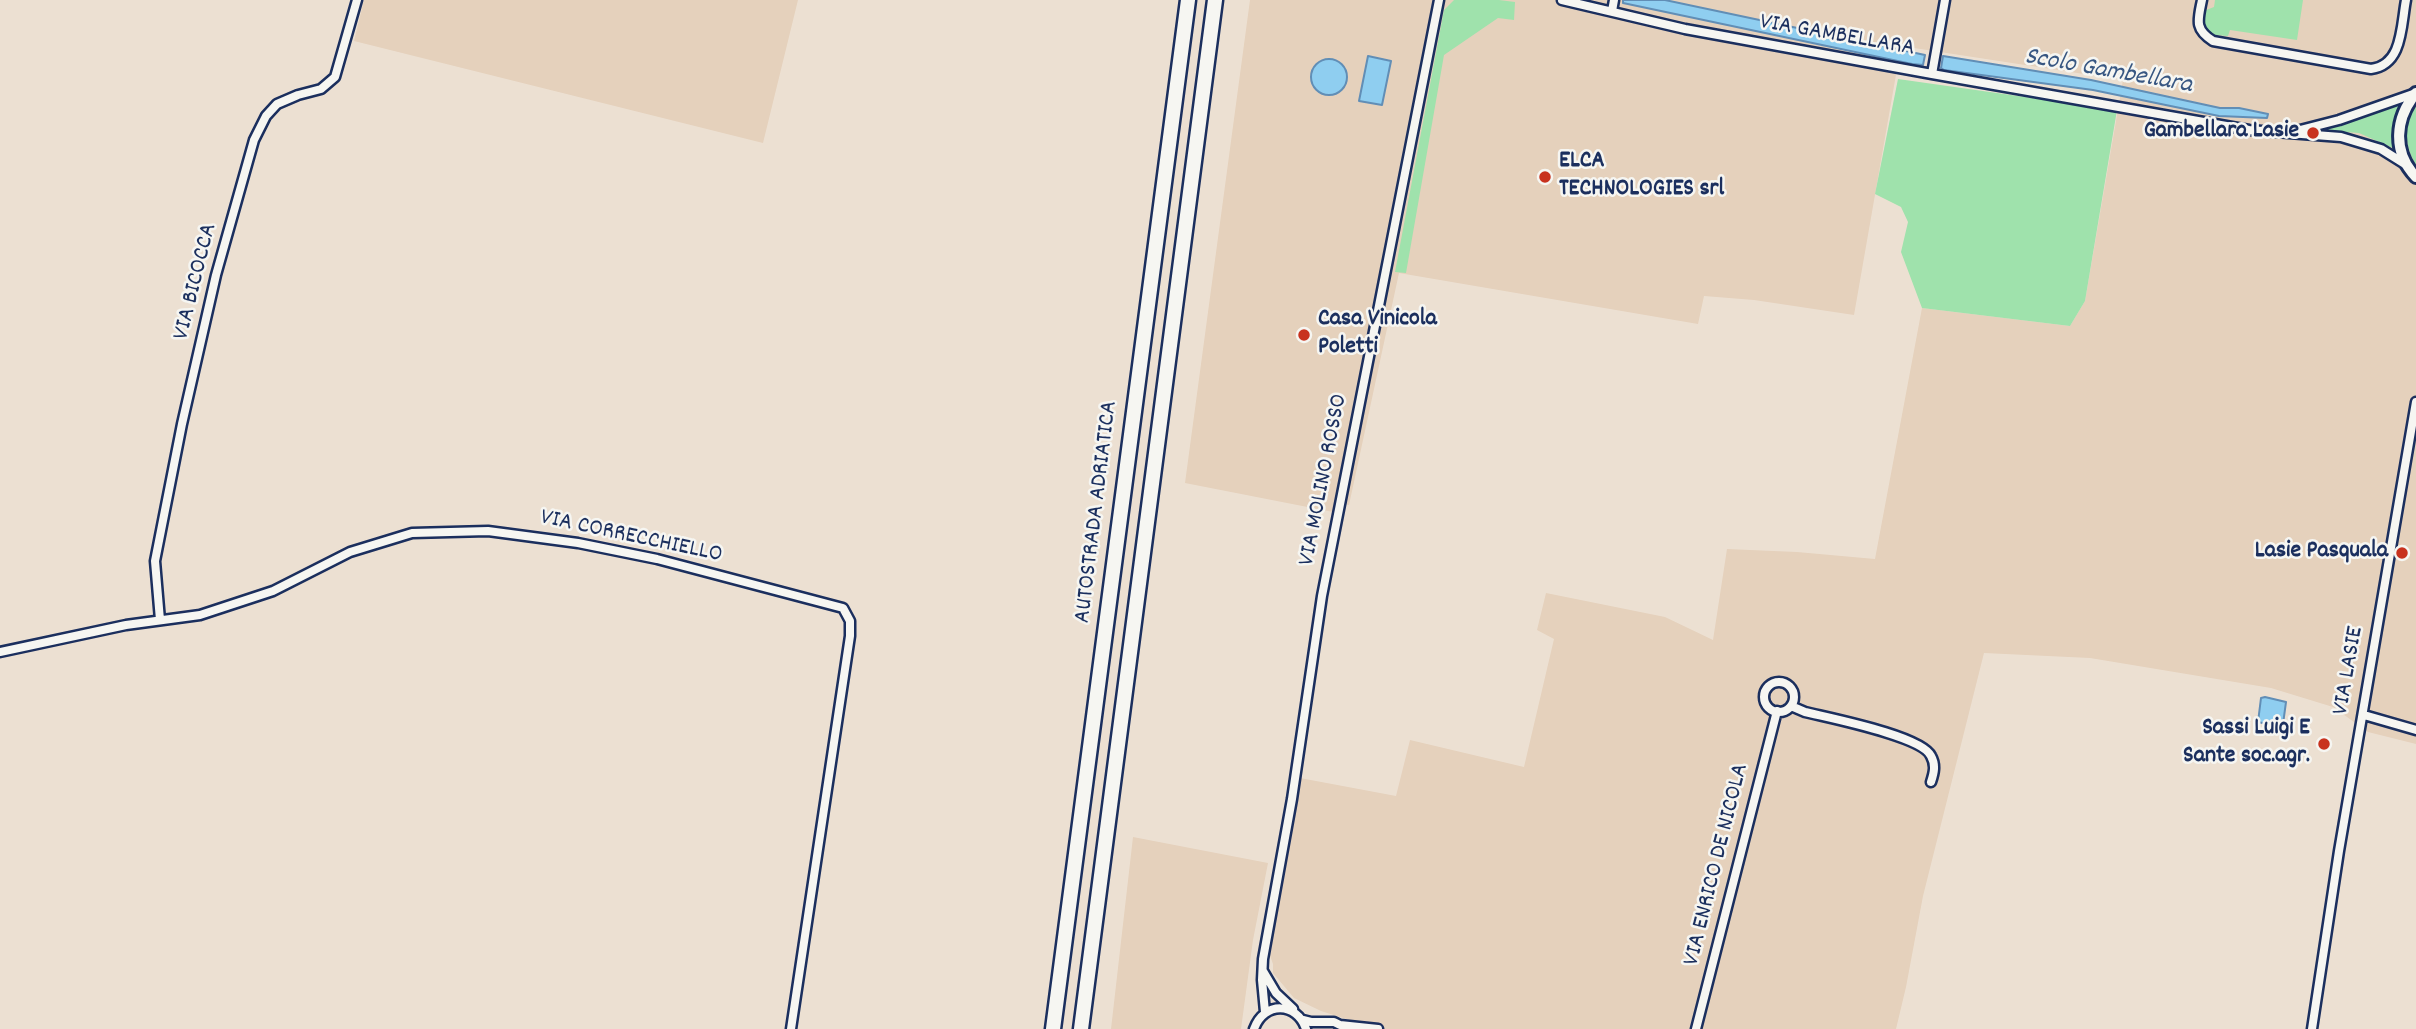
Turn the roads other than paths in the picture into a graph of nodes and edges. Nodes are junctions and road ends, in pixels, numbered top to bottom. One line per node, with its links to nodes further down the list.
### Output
1 (357, 0): 18 (street, VIA BICOCCA)
2 (1188, 0): 30 (highway, AUTOSTRADA ADRIATICA)
3 (1215, 0): 31 (highway, AUTOSTRADA ADRIATICA)
4 (1439, 0): 25 (street, VIA MOLINO ROSSO)
5 (1562, 0): 10 (street, VIA GAMBELLARA)
6 (1614, 0): 10 (street)
7 (1945, 0): 11 (street, VIA GAMBELLARA)
8 (2202, 0): 9 (street)
9 (2406, 0)
10 (1612, 11): 11 (street, VIA GAMBELLARA)
11 (1932, 74): 13 (street, VIA GAMBELLARA)
12 (2416, 93): 13 (street, VIA GAMBELLARA); 14 (street)
13 (2293, 132): 14 (street, VIA GAMBELLARA)
14 (2407, 166): 15 (street)
15 (2416, 177)
16 (2416, 402): 17 (street, VIA LASIE)
17 (2412, 447): 22 (street, VIA LASIE)
18 (160, 620): 19 (street, VIA CORRECCHIELLO); 29 (street, VIA CORRECCHIELLO)
19 (0, 652)
20 (1791, 706): 21 (street); 21 (street, VIA ENRICO DE NICOLA); 24 (street)
21 (1777, 711): 34 (street, VIA ENRICO DE NICOLA)
22 (2364, 715): 23 (street); 35 (street, VIA LASIE)
23 (2416, 730)
24 (1931, 782)
25 (1263, 971): 26 (street, VIA MOLINO ROSSO); 27 (street)
26 (1265, 1012): 27 (street); 32 (street)
27 (1302, 1021): 28 (street)
28 (1338, 1027): 33 (street)
29 (791, 1029)
30 (1053, 1029)
31 (1081, 1029)
32 (1254, 1029)
33 (1378, 1029)
34 (1696, 1029)
35 (2312, 1029)

